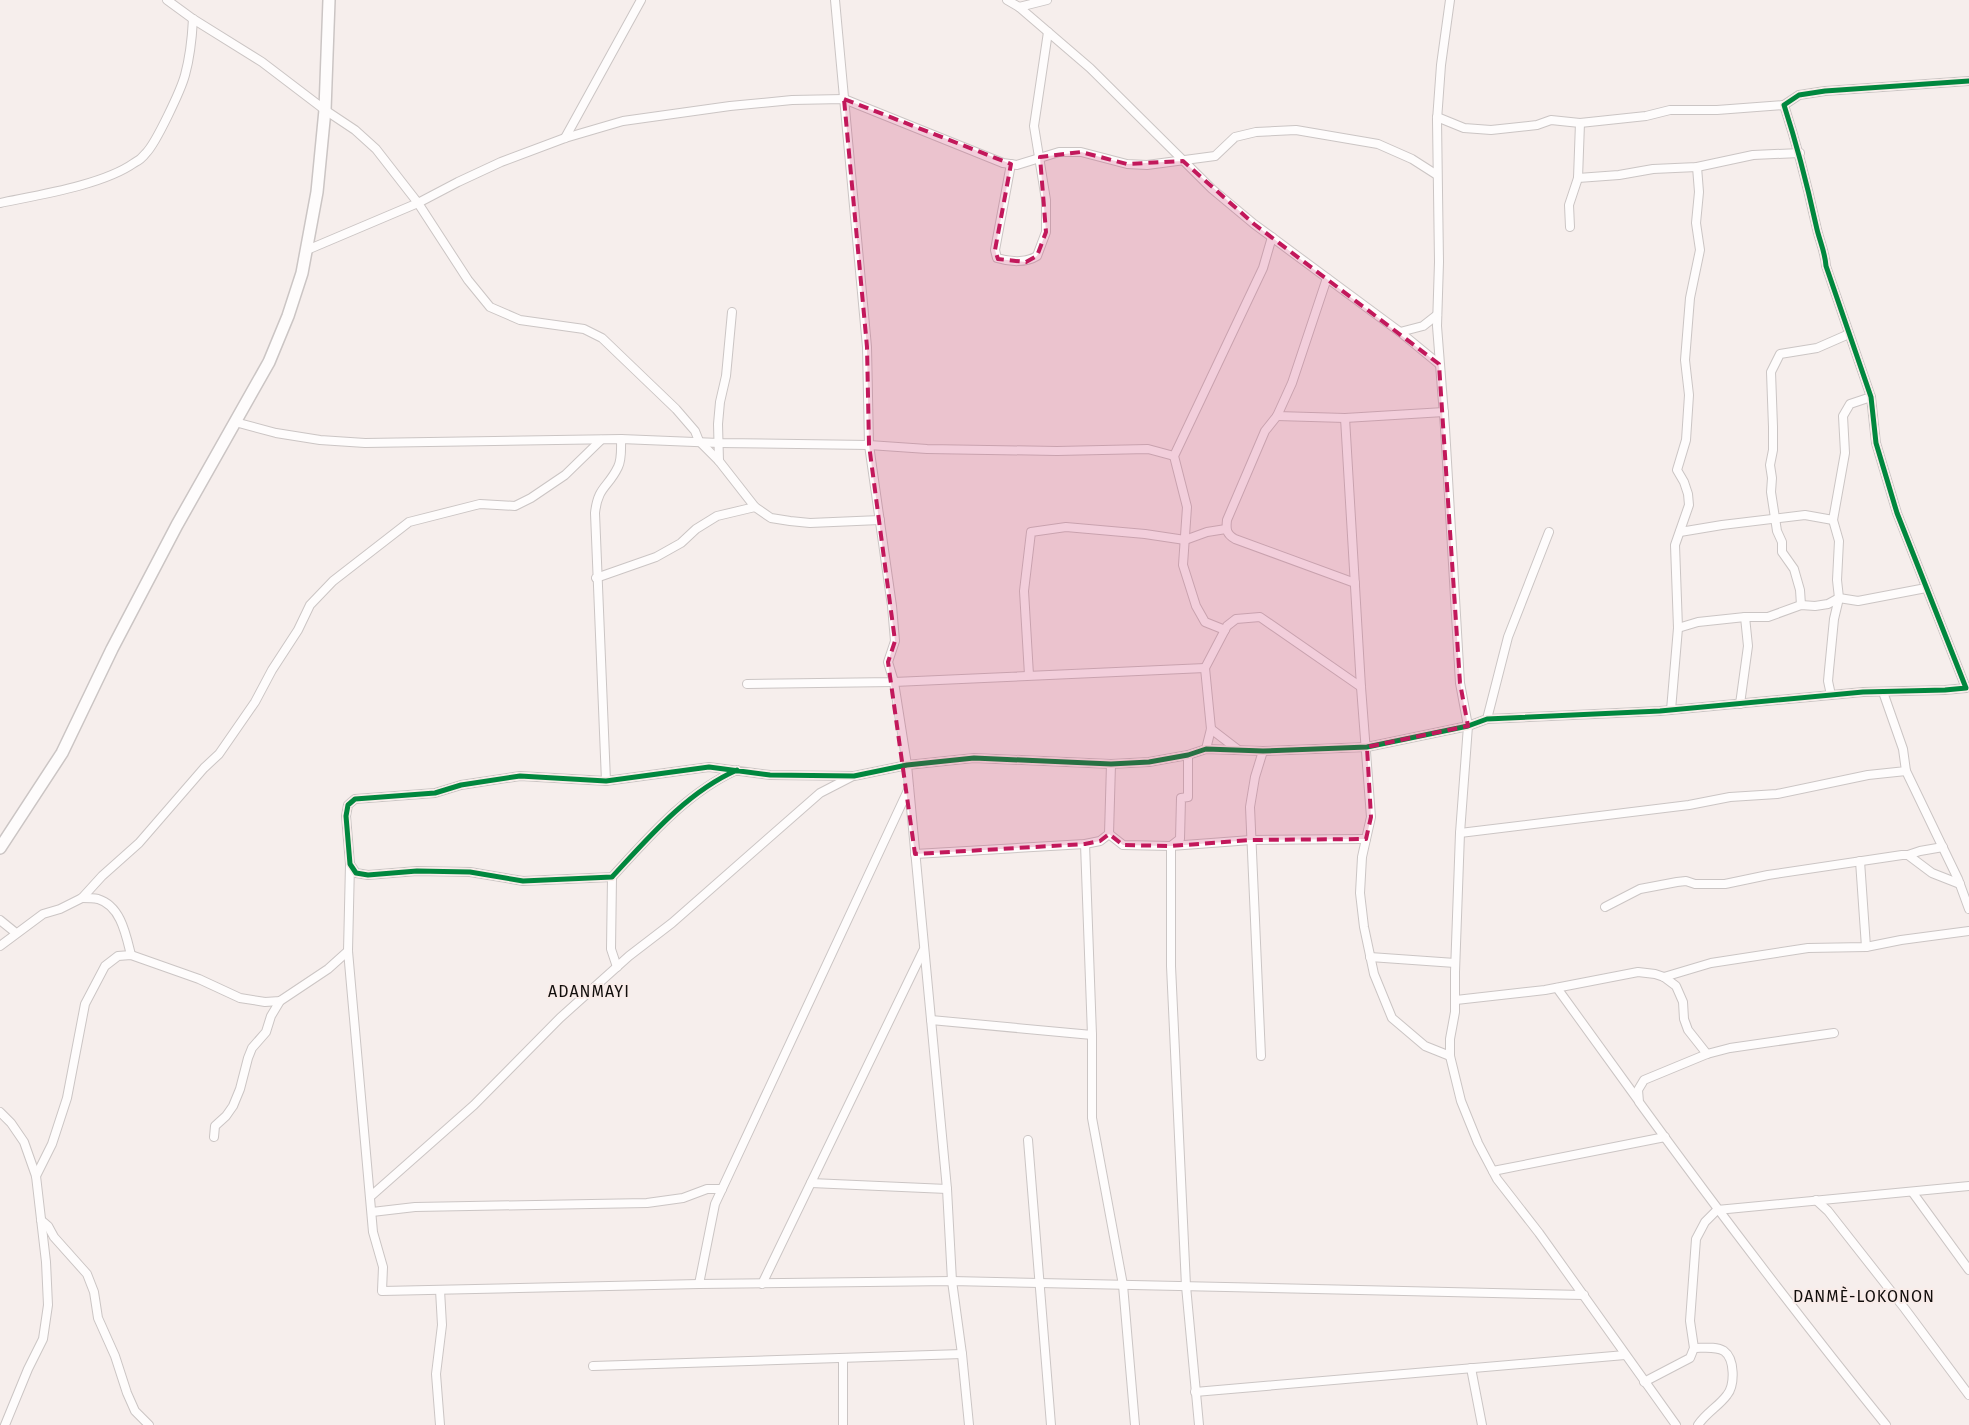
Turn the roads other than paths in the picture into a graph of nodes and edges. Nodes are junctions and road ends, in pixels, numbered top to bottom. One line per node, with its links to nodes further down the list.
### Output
1 (168, 0): 9 (street)
2 (329, 0): 14 (main road)
3 (641, 0): 17 (street)
4 (835, 0): 12 (street)
5 (1007, 0): 8 (street)
6 (1047, 0): 8 (street)
7 (1450, 0): 15 (street)
8 (1018, 7): 10 (street)
9 (193, 19): 14 (street); 25 (street)
10 (1048, 32): 19 (street); 20 (street)
11 (1969, 81): 13 (street)
12 (844, 99): 17 (street); 21 (street); 45 (street)
13 (1784, 105): 16 (street); 18 (street)
14 (325, 110): 26 (street); 29 (main road)
15 (1437, 117): 16 (street); 23 (street)
16 (1580, 123): 24 (street)
17 (565, 138): 26 (street)
18 (1800, 153): 22 (street); 34 (street)
19 (1040, 157): 20 (street); 21 (street); 21 (street)
20 (1183, 161): 23 (street); 28 (street)
21 (1010, 164)
22 (1697, 167): 24 (street); 54 (street)
23 (1437, 175): 32 (street)
24 (1578, 178): 27 (street)
25 (0, 203)
26 (418, 203): 29 (street); 43 (street)
27 (1570, 227)
28 (1272, 237): 30 (street); 46 (street)
29 (307, 250): 40 (main road)
30 (1327, 278): 33 (street); 38 (street)
31 (732, 312): 44 (street)
32 (1437, 315): 33 (street); 35 (street)
33 (1400, 332): 35 (street)
34 (1849, 334): 36 (street); 49 (street)
35 (1439, 364): 37 (street)
36 (1871, 398): 51 (street); 58 (street)
37 (1444, 412): 39 (street); 75 (street)
38 (1277, 416): 39 (street); 52 (street)
39 (1345, 418): 57 (street)
40 (235, 422): 42 (street); 96 (main road)
41 (621, 439): 42 (street); 43 (street); 56 (street)
42 (601, 440): 103 (street)
43 (699, 441): 44 (street); 47 (street)
44 (719, 443): 45 (street); 47 (street)
45 (869, 445): 46 (street); 50 (street)
46 (1174, 456): 55 (street)
47 (719, 461): 48 (street)
48 (755, 507): 50 (street); 56 (street)
49 (1775, 519): 51 (street); 54 (street); 60 (street)
50 (880, 520): 66 (street)
51 (1834, 520): 59 (street)
52 (1226, 530): 55 (street); 57 (street)
53 (1549, 532): 74 (street)
54 (1680, 532): 62 (street)
55 (1185, 540): 63 (street); 65 (street)
56 (596, 578): 87 (street)
57 (1355, 583): 68 (street)
58 (1926, 588): 59 (street); 69 (street)
59 (1839, 598): 60 (street); 71 (street)
60 (1801, 605): 61 (street)
61 (1745, 617): 62 (street); 72 (street)
62 (1678, 628): 73 (street)
63 (1225, 630): 64 (street); 68 (street)
64 (1205, 668): 65 (street); 76 (street)
65 (1029, 676): 66 (street)
66 (894, 682): 67 (street); 83 (street)
67 (747, 684)
68 (1361, 687): 77 (street)
69 (1968, 689): 70 (street)
70 (1883, 692): 71 (street); 85 (street)
71 (1831, 695): 72 (street)
72 (1740, 704): 73 (street)
73 (1671, 710): 74 (street)
74 (1487, 719): 75 (street)
75 (1468, 726): 77 (street); 89 (street)
76 (1211, 729): 78 (street); 79 (street)
77 (1367, 747): 80 (street); 91 (street)
78 (1206, 749): 79 (street); 81 (street)
79 (1237, 749): 80 (street)
80 (1263, 751): 92 (street)
81 (1188, 755): 82 (street); 94 (street)
82 (1111, 764): 83 (street); 90 (street)
83 (907, 765): 86 (street); 88 (street)
84 (737, 770): 86 (street); 87 (street); 101 (street)
85 (1906, 771): 89 (street); 95 (street)
86 (854, 776): 116 (street)
87 (606, 781): 100 (street)
88 (909, 787): 97 (street); 136 (street)
89 (1460, 832): 115 (street)
90 (1108, 834): 93 (street); 94 (street)
91 (1366, 838): 92 (street); 114 (street)
92 (1251, 840): 94 (street); 125 (street)
93 (1085, 844): 97 (street); 123 (street)
94 (1171, 846): 150 (street)
95 (1943, 847): 98 (street); 102 (street)
96 (0, 848)
97 (915, 854): 112 (street)
98 (1908, 855): 99 (street); 102 (street)
99 (1860, 861): 104 (street); 110 (street)
100 (350, 864): 101 (street); 111 (street)
101 (612, 876): 116 (street)
102 (1960, 884): 105 (street)
103 (82, 898): 108 (street); 113 (street)
104 (1605, 906)
105 (1969, 909)
106 (0, 920): 108 (street)
107 (1969, 931): 110 (street)
108 (16, 933): 109 (street)
109 (0, 946)
110 (1866, 947): 117 (street)
111 (348, 950): 119 (street); 139 (street)
112 (923, 950): 121 (street); 134 (street)
113 (131, 955): 119 (street); 133 (street)
114 (1370, 957): 115 (street); 126 (street)
115 (1455, 963): 120 (street)
116 (617, 967): 139 (street)
117 (1664, 977): 118 (street); 124 (street)
118 (1557, 988): 120 (street); 127 (street)
119 (280, 1000): 129 (street)
120 (1456, 1000): 126 (street)
121 (931, 1020): 123 (street); 137 (street)
122 (1834, 1033): 124 (street)
123 (1092, 1035): 149 (street)
124 (1707, 1054): 127 (street)
125 (1261, 1056)
126 (1450, 1056): 132 (street)
127 (1639, 1102): 130 (street)
128 (0, 1112): 133 (street)
129 (214, 1137)
130 (1665, 1137): 132 (street); 141 (street)
131 (1028, 1140): 146 (street)
132 (1493, 1171): 152 (street)
133 (36, 1176): 143 (street)
134 (811, 1183): 137 (street); 148 (street)
135 (1969, 1186): 138 (street)
136 (722, 1189): 142 (street); 147 (street)
137 (947, 1189): 145 (street)
138 (1913, 1193): 140 (street); 144 (street)
139 (371, 1196): 142 (street)
140 (1816, 1200): 141 (street); 161 (street)
141 (1717, 1210): 153 (street); 173 (street)
142 (372, 1212): 151 (street)
143 (41, 1220): 162 (street); 163 (street)
144 (1969, 1270)
145 (952, 1281): 146 (street); 148 (street); 154 (street)
146 (1040, 1283): 149 (street); 167 (street)
147 (699, 1284): 148 (street); 151 (street)
148 (762, 1284)
149 (1123, 1285): 150 (street); 168 (street)
150 (1186, 1286): 152 (street); 160 (street)
151 (440, 1290): 164 (street)
152 (1584, 1295): 155 (street)
153 (1694, 1348): 159 (street); 172 (street)
154 (962, 1354): 156 (street); 166 (street)
155 (1625, 1355): 158 (street); 159 (street)
156 (843, 1358): 157 (street); 165 (street)
157 (593, 1366)
158 (1470, 1368): 160 (street); 170 (street)
159 (1644, 1382): 171 (street)
160 (1195, 1392): 169 (street)
161 (1969, 1395)
162 (5, 1425)
163 (149, 1425)
164 (440, 1425)
165 (843, 1425)
166 (969, 1425)
167 (1051, 1425)
168 (1134, 1425)
169 (1199, 1425)
170 (1482, 1425)
171 (1676, 1425)
172 (1698, 1425)
173 (1886, 1425)

